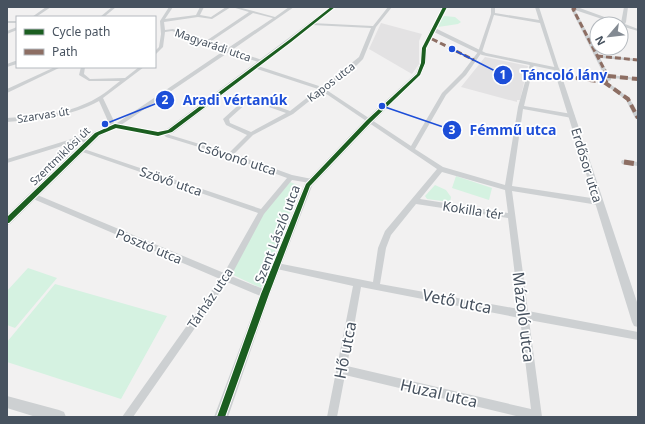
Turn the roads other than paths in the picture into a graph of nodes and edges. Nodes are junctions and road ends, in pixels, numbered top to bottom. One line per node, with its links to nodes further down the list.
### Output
1 (49, 7): 16 (street)
2 (114, 7): 17 (street)
3 (171, 7): 21 (street)
4 (202, 7): 18 (street)
5 (229, 7): 18 (street)
6 (234, 7): 14 (street)
7 (292, 7): 20 (street)
8 (333, 7): 23 (street)
9 (390, 7): 24 (street, Kapos utca)
10 (445, 7): 27 (street, Szent László utca)
11 (493, 7): 15 (street)
12 (537, 7): 22 (street, Erdősor utca)
13 (574, 8): 19 (street); 29 (street)
14 (252, 12): 20 (street); 30 (street)
15 (493, 14): 22 (street); 32 (street)
16 (35, 16)
17 (103, 16)
18 (198, 16): 21 (street)
19 (598, 16)
20 (276, 18): 31 (street)
21 (162, 21): 26 (street)
22 (542, 22): 42 (street, Erdősor utca)
23 (312, 24): 24 (street); 36 (street)
24 (374, 27): 48 (street, Kapos utca)
25 (16, 28): 28 (street)
26 (163, 31): 30 (street, Magyarádi utca); 33 (street)
27 (432, 31): 32 (street); 56 (street, Szent László utca)
28 (7, 33)
29 (589, 40)
30 (207, 42): 31 (street, Magyarádi utca)
31 (228, 50): 36 (street, Magyarádi utca); 57 (street)
32 (480, 52): 37 (street); 62 (street)
33 (156, 53)
34 (597, 56): 35 (street); 43 (street)
35 (638, 60)
36 (263, 62): 38 (street)
37 (532, 64): 42 (street); 51 (street)
38 (256, 67): 48 (street, Kokilla tér); 58 (street)
39 (57, 68): 49 (street)
40 (83, 68): 45 (street)
41 (141, 68): 45 (street, Szarvas út)
42 (557, 68): 53 (street, Erdősor utca)
43 (608, 76): 46 (street); 47 (street)
44 (576, 78): 47 (street)
45 (126, 79): 50 (street, Szarvas út)
46 (638, 79)
47 (604, 82): 54 (street)
48 (322, 89): 52 (street, Kapos utca); 56 (street, Kokilla tér)
49 (7, 91)
50 (100, 98): 55 (street, Szarvas út); 57 (street)
51 (521, 107): 53 (street); 70 (street)
52 (291, 113): 59 (street, Kapos utca); 59 (street)
53 (572, 116): 73 (street, Erdősor utca)
54 (638, 118)
55 (7, 120)
56 (369, 121): 62 (street, Kokilla tér); 69 (street, Szent László utca)
57 (114, 126): 58 (street); 60 (street, Szentmiklósi út)
58 (165, 133): 63 (street, Csővonó utca)
59 (251, 134): 63 (street, Kapos utca)
60 (88, 141): 61 (street, Szentmiklósi út); 64 (street)
61 (80, 149): 71 (street, Szentmiklósi út); 74 (street, Szövő utca)
62 (412, 149): 67 (street, Kokilla tér)
63 (230, 155): 68 (street, Csővonó utca)
64 (7, 161)
65 (624, 162): 66 (street)
66 (638, 164)
67 (441, 169): 70 (street, Kokilla tér); 72 (street)
68 (291, 177): 69 (street, Csővonó utca); 74 (street, Tárház utca)
69 (310, 181): 77 (street, Szent László utca)
70 (508, 188): 73 (street); 75 (street, Kokilla tér)
71 (32, 196): 76 (street, Szentmiklósi út); 78 (street, Posztó utca)
72 (414, 201): 75 (street, Kokilla tér); 80 (street)
73 (598, 202): 83 (street, Erdősor utca)
74 (262, 212): 78 (street, Tárház utca)
75 (512, 216): 82 (street, Mázoló utca)
76 (7, 221)
77 (277, 266): 79 (street, Vető utca); 81 (street, Szent László utca)
78 (225, 278): 81 (street, Posztó utca); 90 (street, Tárház utca)
79 (358, 283): 80 (street, Vető utca); 85 (street, Hő utca)
80 (376, 286): 82 (street, Vető utca)
81 (266, 294): 91 (street, Szent László utca)
82 (523, 314): 84 (street, Vető utca); 88 (street, Mázoló utca)
83 (638, 322)
84 (638, 336)
85 (341, 369): 88 (street, Huzal utca); 92 (street, Hő utca)
86 (7, 402): 87 (street)
87 (36, 414): 89 (street)
88 (537, 416)
89 (59, 417)
90 (126, 417)
91 (221, 417)
92 (332, 417)

